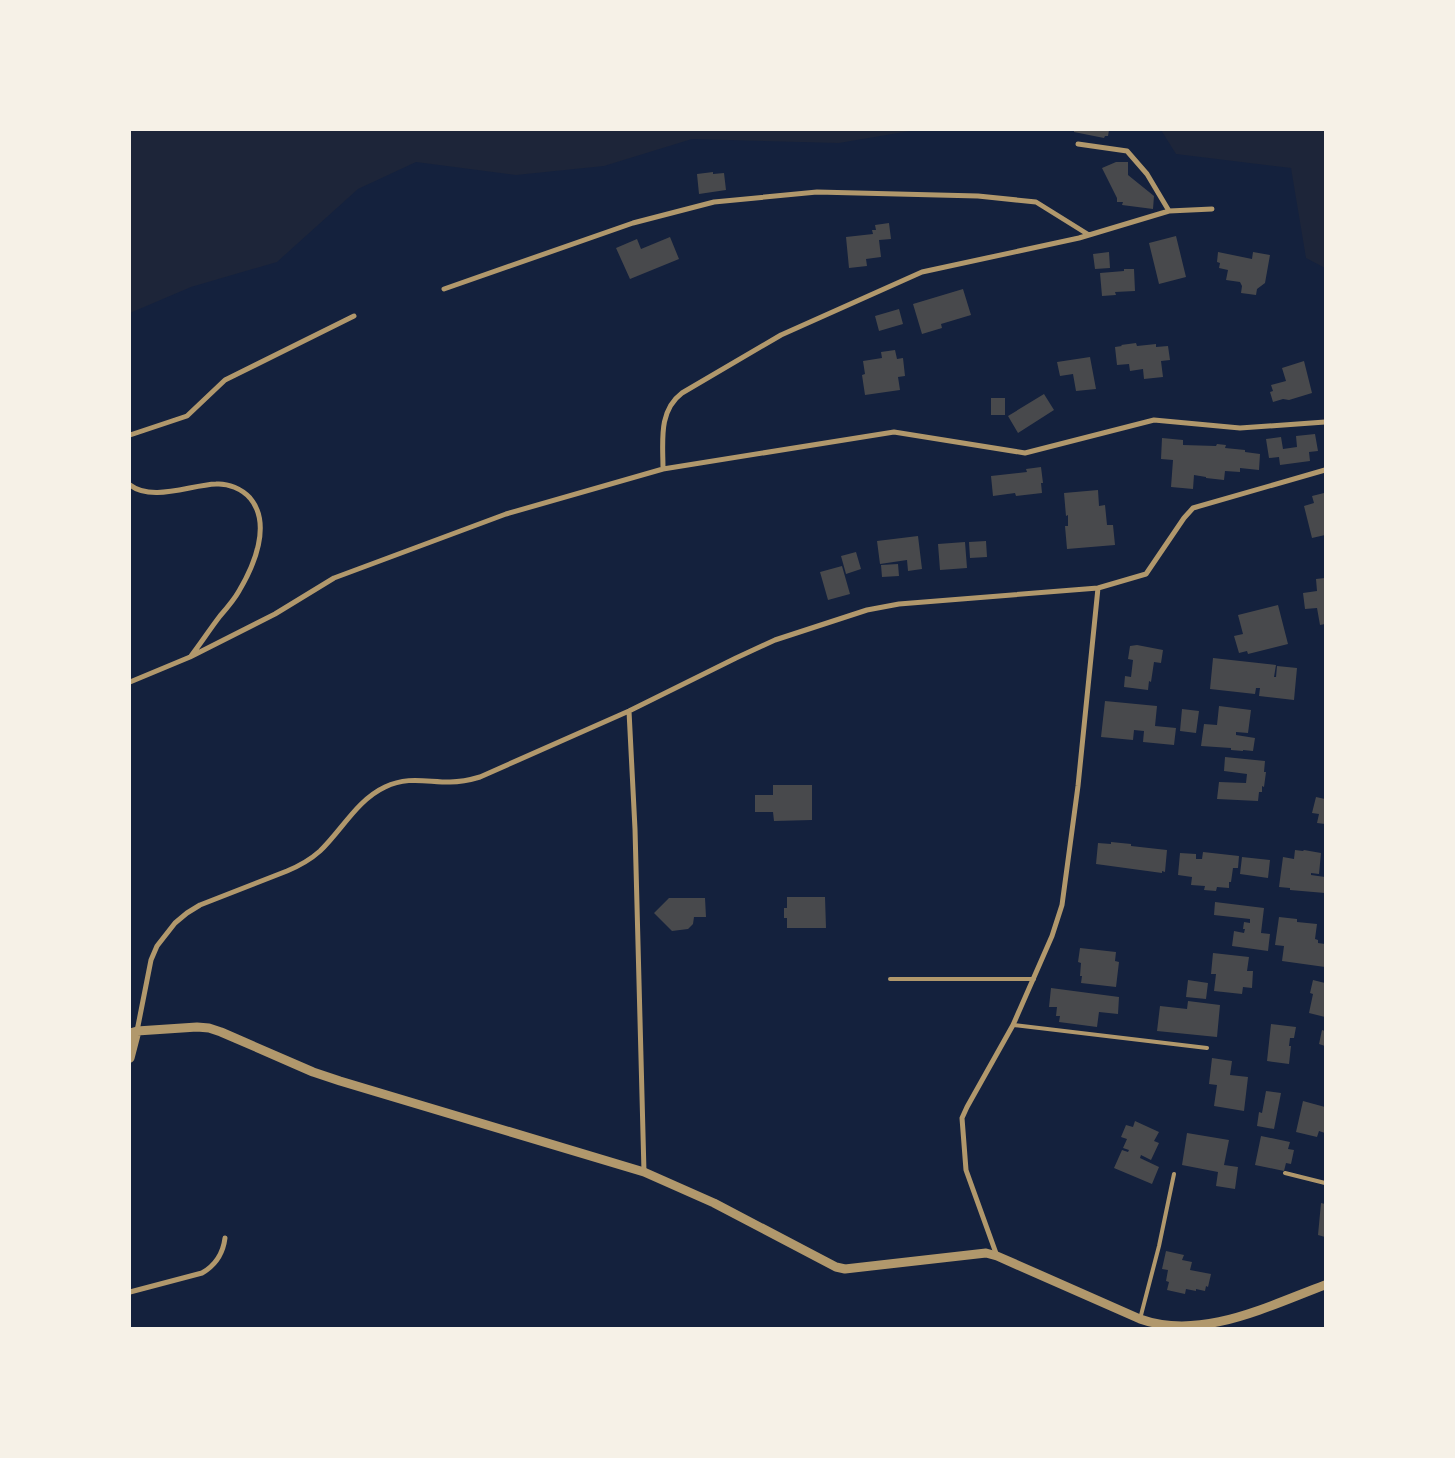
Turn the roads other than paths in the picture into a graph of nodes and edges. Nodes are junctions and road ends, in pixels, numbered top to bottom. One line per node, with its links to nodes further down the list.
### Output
1 (1078, 144): 3 (street)
2 (1212, 209): 3 (street)
3 (1169, 212): 4 (street)
4 (1089, 235): 5 (street); 9 (street)
5 (444, 289)
6 (354, 316): 8 (street)
7 (1325, 422): 9 (street)
8 (130, 435)
9 (663, 469): 13 (street)
10 (1325, 470): 12 (street)
11 (130, 486): 13 (street)
12 (1098, 588): 15 (street); 16 (street)
13 (190, 657): 14 (street)
14 (130, 682)
15 (629, 711): 19 (street); 22 (street)
16 (1034, 979): 17 (lane); 18 (street)
17 (890, 980)
18 (1013, 1025): 20 (lane); 27 (street)
19 (134, 1032): 21 (street); 22 (street)
20 (1207, 1048)
21 (130, 1058)
22 (644, 1172): 27 (street)
23 (1285, 1173): 25 (lane)
24 (1174, 1174): 30 (lane)
25 (1325, 1183)
26 (225, 1238): 29 (street)
27 (997, 1256): 30 (street)
28 (1325, 1286): 31 (street)
29 (130, 1292)
30 (1140, 1320): 31 (street)
31 (1164, 1327)

